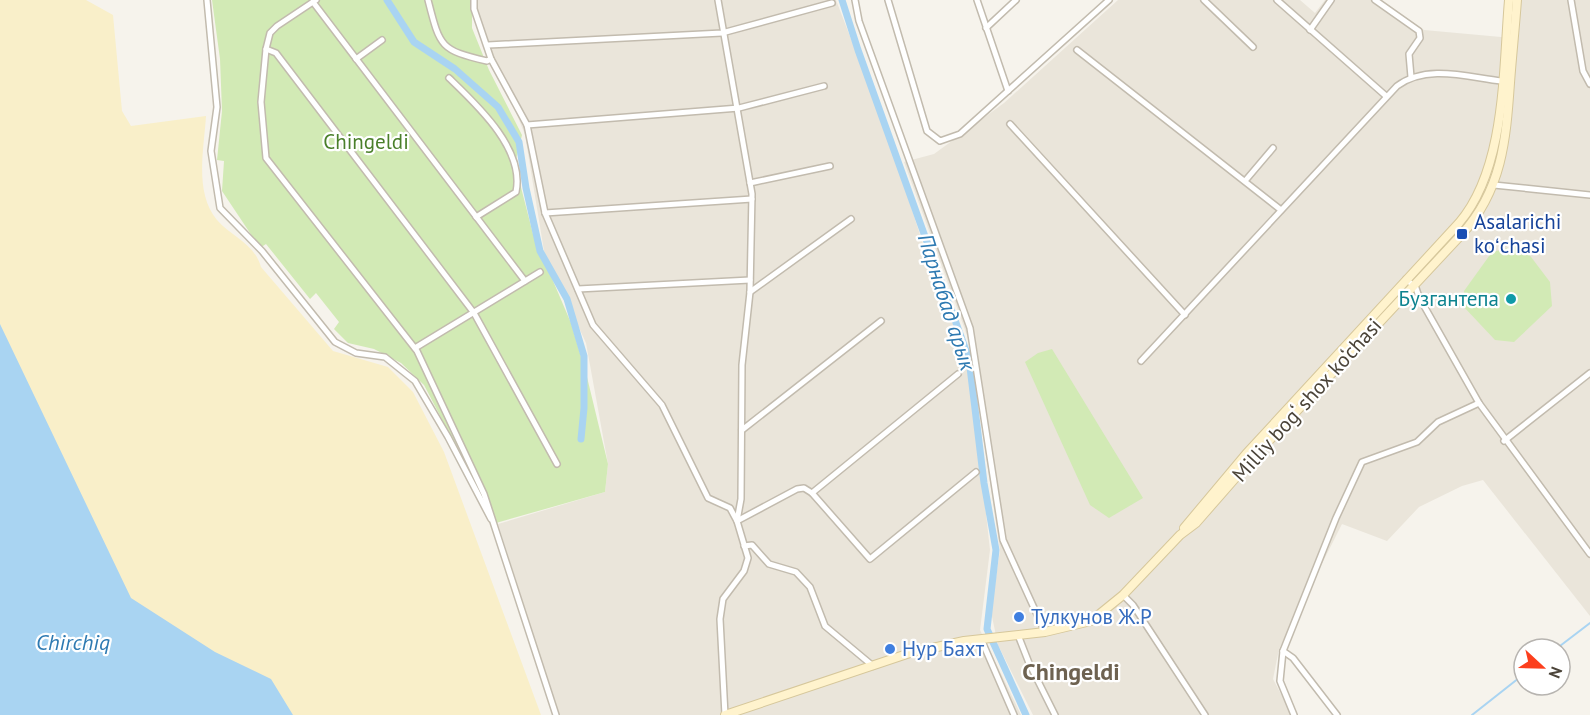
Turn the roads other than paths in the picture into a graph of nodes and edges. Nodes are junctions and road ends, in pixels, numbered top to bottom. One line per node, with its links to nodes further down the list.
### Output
1 (207, 0): 72 (street)
2 (428, 0): 28 (street)
3 (474, 0): 23 (street)
4 (718, 0): 21 (street)
5 (855, 0): 77 (street)
6 (888, 0): 34 (street)
7 (977, 0): 19 (street)
8 (1016, 0): 19 (street)
9 (1109, 0): 34 (street)
10 (1204, 0): 24 (street)
11 (1277, 0): 20 (street)
12 (1331, 0): 20 (street)
13 (1375, 0): 29 (street)
14 (1509, 0): 31 (main road, Milliy bog‘ shox ko‘chasi)
15 (1517, 0): 43 (main road, Milliy bog‘ shox ko‘chasi)
16 (1571, 0): 32 (street)
17 (314, 1): 25 (street); 27 (street)
18 (832, 3): 21 (street)
19 (986, 28): 34 (street)
20 (1310, 30): 35 (street)
21 (722, 33): 23 (street); 36 (street)
22 (382, 40): 27 (street)
23 (488, 45): 28 (street)
24 (1253, 48)
25 (266, 49): 56 (street); 59 (street)
26 (1077, 50): 41 (street)
27 (356, 59): 48 (street)
28 (491, 59): 38 (street)
29 (1411, 77): 31 (street); 35 (street)
30 (449, 78): 48 (street)
31 (1501, 81): 53 (main road, Milliy bog‘ shox ko‘chasi)
32 (1590, 84)
33 (824, 86): 36 (street)
34 (1008, 92)
35 (1386, 96): 46 (street)
36 (739, 108): 38 (street); 42 (street)
37 (1010, 124): 57 (street)
38 (527, 125): 47 (street)
39 (1273, 148): 41 (street)
40 (830, 166): 42 (street)
41 (1245, 181): 46 (street)
42 (750, 183): 45 (street)
43 (1494, 185): 44 (street); 53 (main road, Milliy bog‘ shox ko‘chasi)
44 (1590, 195)
45 (752, 199): 47 (street); 51 (street)
46 (1281, 210): 57 (street)
47 (545, 213): 54 (street)
48 (476, 217): 52 (street)
49 (851, 219): 55 (street)
50 (540, 272): 52 (street)
51 (750, 280): 54 (street); 55 (street)
52 (525, 281): 56 (street)
53 (1409, 282): 60 (main road, Milliy bog‘ shox ko‘chasi); 62 (main road, Milliy bog‘ shox ko‘chasi); 65 (street)
54 (578, 290): 71 (street)
55 (750, 292): 66 (street)
56 (474, 313): 59 (street); 68 (street)
57 (1185, 315): 61 (street)
58 (881, 321): 66 (street)
59 (415, 348): 72 (street)
60 (1334, 357): 62 (main road); 73 (main road, Milliy bog‘ shox ko‘chasi)
61 (1141, 361)
62 (1340, 363): 73 (main road, Milliy bog‘ shox ko‘chasi)
63 (1590, 373): 67 (street)
64 (958, 374): 70 (street)
65 (1479, 403): 67 (street); 80 (street)
66 (742, 430): 71 (street)
67 (1504, 441): 75 (street)
68 (557, 464)
69 (976, 472): 70 (street)
70 (812, 493): 71 (street)
71 (737, 521): 74 (street)
72 (496, 528): 82 (street)
73 (1180, 535): 76 (main road, Milliy bog‘ shox ko‘chasi)
74 (744, 546): 81 (street); 83 (street)
75 (1590, 554)
76 (1123, 595): 77 (main road, Milliy bog‘ shox ko‘chasi); 86 (street)
77 (1045, 632): 78 (main road, Milliy bog‘ shox ko‘chasi)
78 (1018, 635): 79 (main road, Milliy bog‘ shox ko‘chasi); 85 (street)
79 (981, 639): 81 (main road, Milliy bog‘ shox ko‘chasi); 84 (street)
80 (1283, 651): 87 (street); 88 (street)
81 (873, 666): 83 (main road, Milliy bog‘ shox ko‘chasi)
82 (556, 715)
83 (725, 715)
84 (1014, 715)
85 (1055, 715)
86 (1204, 715)
87 (1294, 715)
88 (1337, 715)

